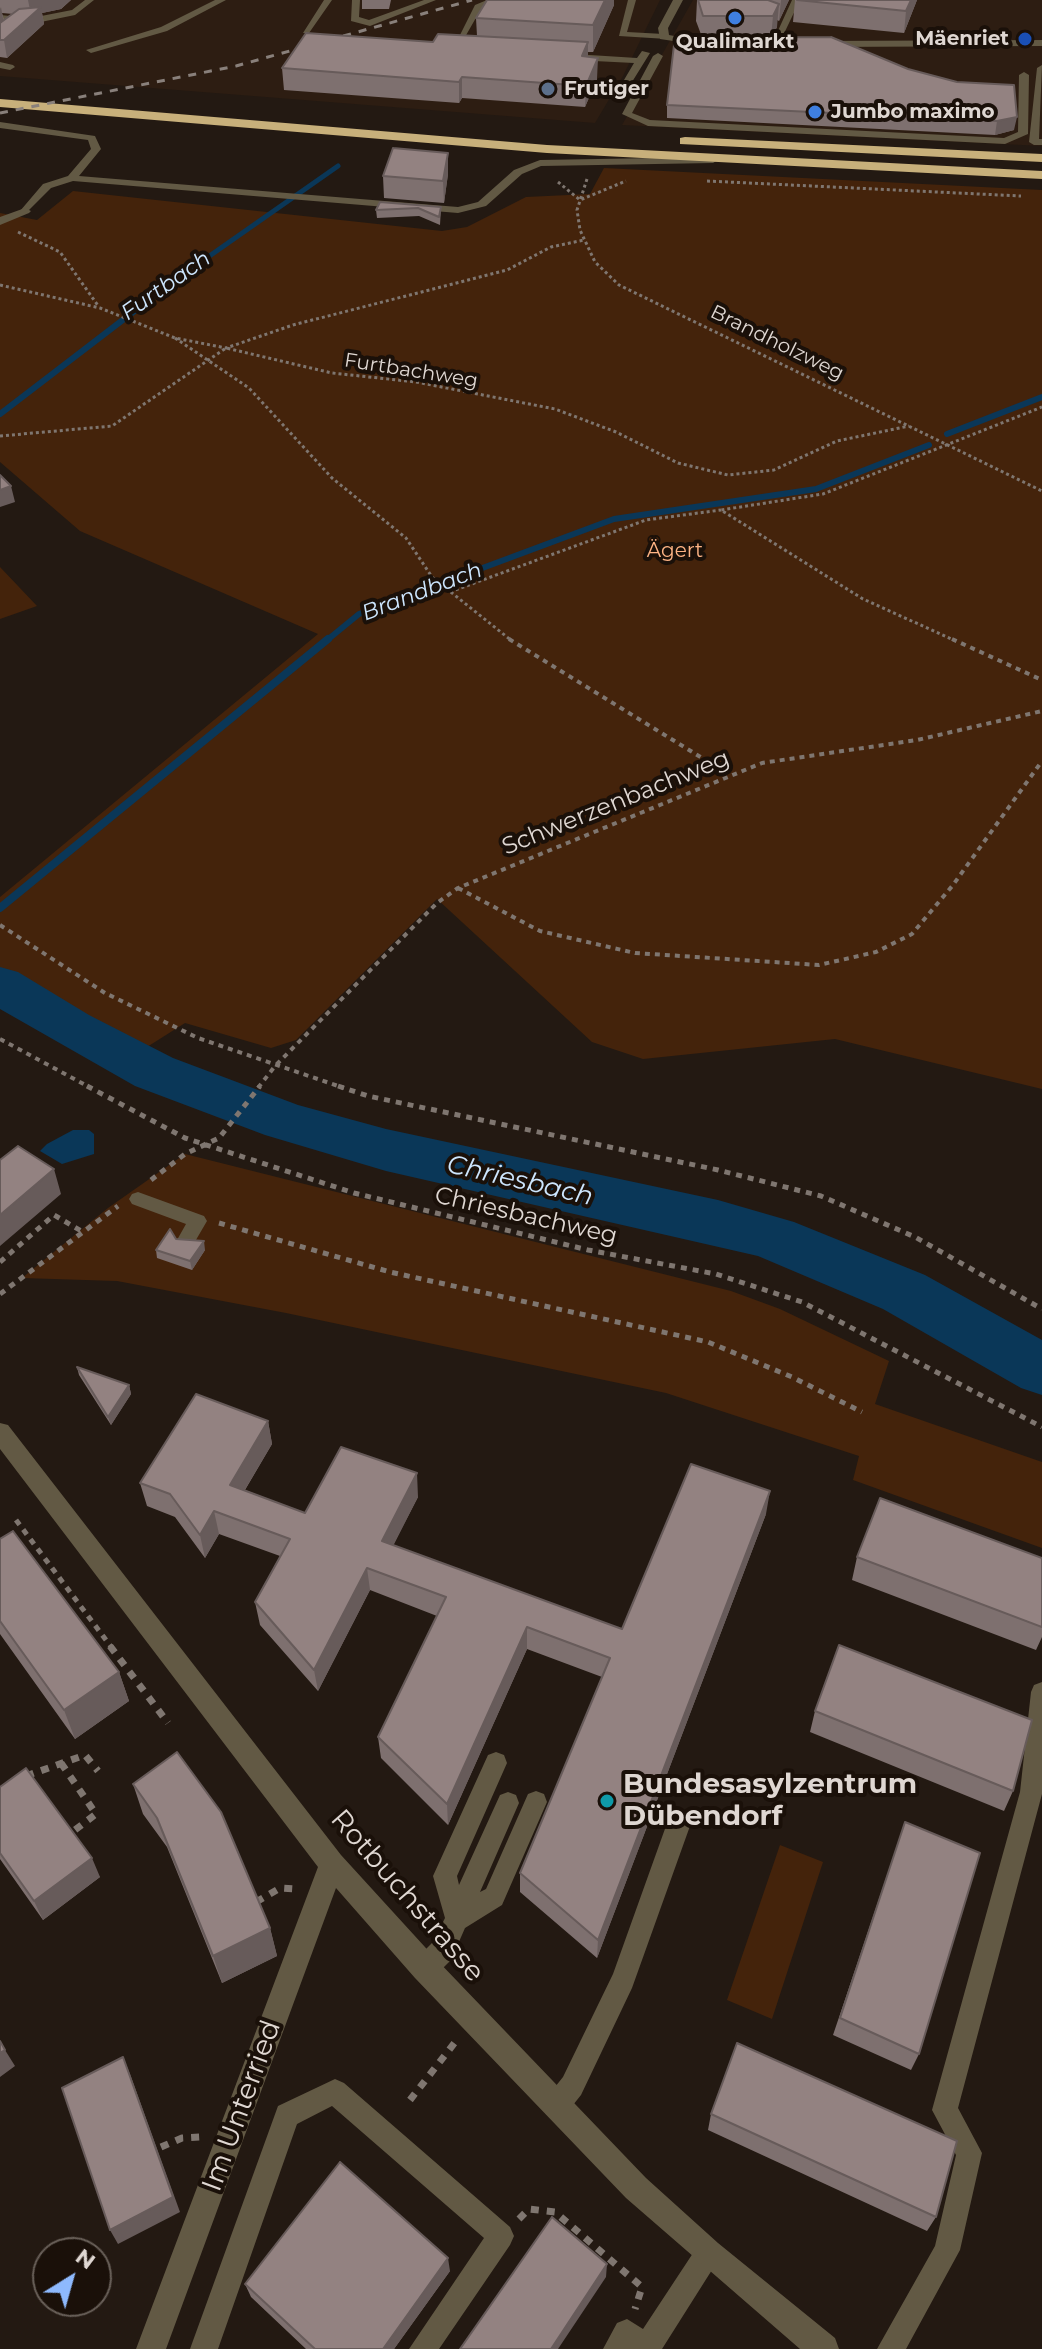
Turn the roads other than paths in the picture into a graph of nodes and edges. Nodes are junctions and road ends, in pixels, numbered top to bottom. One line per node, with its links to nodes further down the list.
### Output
1 (90, 0): 11 (lane)
2 (222, 0): 22 (lane)
3 (328, 0): 13 (lane)
4 (356, 0): 5 (lane)
5 (432, 0)
6 (495, 0): 14 (lane)
7 (632, 0): 15 (lane)
8 (678, 0): 15 (street)
9 (796, 0): 19 (lane)
10 (0, 18): 11 (lane)
11 (19, 20): 12 (lane)
12 (10, 29)
13 (306, 31)
14 (462, 35)
15 (666, 38): 17 (street); 25 (lane)
16 (1042, 43): 21 (street)
17 (715, 44)
18 (759, 44): 19 (street)
19 (774, 44): 20 (street)
20 (788, 44)
21 (803, 44)
22 (91, 50)
23 (566, 56): 25 (lane)
24 (658, 56): 34 (lane)
25 (641, 61): 28 (lane)
26 (1042, 68): 35 (lane)
27 (1024, 75): 34 (lane)
28 (629, 80)
29 (68, 94): 32 (highway)
30 (0, 103): 38 (highway)
31 (0, 125): 40 (lane)
32 (468, 127)
33 (657, 139): 36 (highway)
34 (1005, 141): 36 (lane)
35 (1042, 142)
36 (986, 156): 37 (highway)
37 (1042, 158)
38 (727, 160): 39 (highway); 40 (lane)
39 (1042, 175)
40 (72, 178): 41 (lane)
41 (25, 211): 42 (street)
42 (0, 221)
43 (140, 1193): 44 (lane)
44 (186, 1240)
45 (0, 1432): 51 (street, Rotbuchstrasse)
46 (1042, 1692): 61 (lane)
47 (496, 1763): 52 (lane)
48 (536, 1802): 52 (lane)
49 (508, 1803): 52 (lane)
50 (678, 1826): 54 (lane)
51 (332, 1864): 53 (street, Rotbuchstrasse); 57 (street, Im Unterried)
52 (457, 1919): 53 (lane)
53 (425, 1968): 54 (street, Rotbuchstrasse)
54 (556, 2106): 55 (street, Rotbuchstrasse)
55 (708, 2253): 56 (lane); 60 (street, Rotbuchstrasse)
56 (634, 2345)
57 (151, 2349)
58 (204, 2349): 59 (lane)
59 (423, 2349)
60 (824, 2349)
61 (891, 2349)

